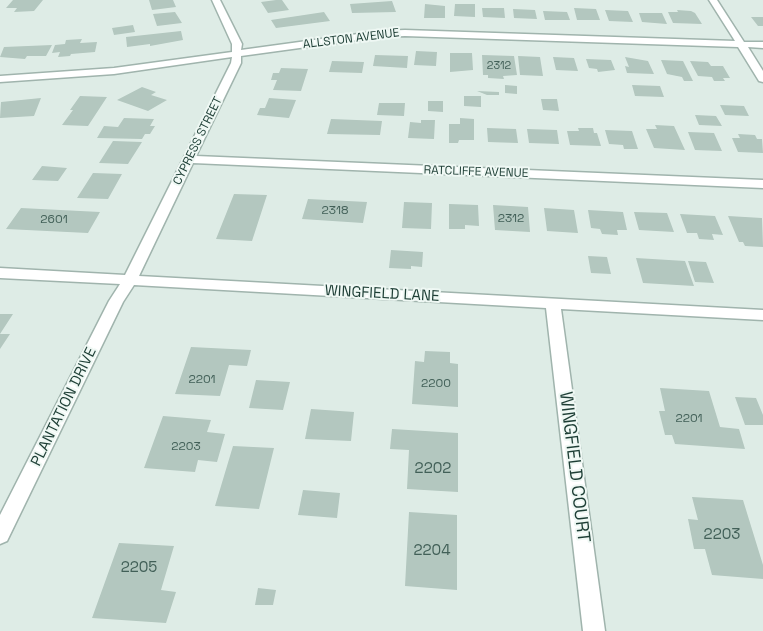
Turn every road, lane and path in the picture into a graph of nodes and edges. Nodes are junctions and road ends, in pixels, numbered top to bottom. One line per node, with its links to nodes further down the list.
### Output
1 (216, 0): 5 (street)
2 (713, 0): 3 (street)
3 (741, 44): 4 (street, ALLSTON AVENUE); 5 (street, ALLSTON AVENUE); 7 (street)
4 (763, 45)
5 (237, 54): 6 (street, ALLSTON AVENUE); 8 (street, CYPRESS STREET)
6 (0, 78)
7 (763, 79)
8 (190, 159): 9 (street, RATCLIFFE AVENUE); 11 (street, CYPRESS STREET)
9 (763, 184)
10 (0, 273): 11 (street, WINGFIELD LANE)
11 (130, 280): 12 (street, WINGFIELD LANE); 14 (street, PLANTATION DRIVE)
12 (553, 304): 13 (street, WINGFIELD LANE); 15 (street, WINGFIELD COURT)
13 (763, 315)
14 (0, 535)
15 (594, 631)

